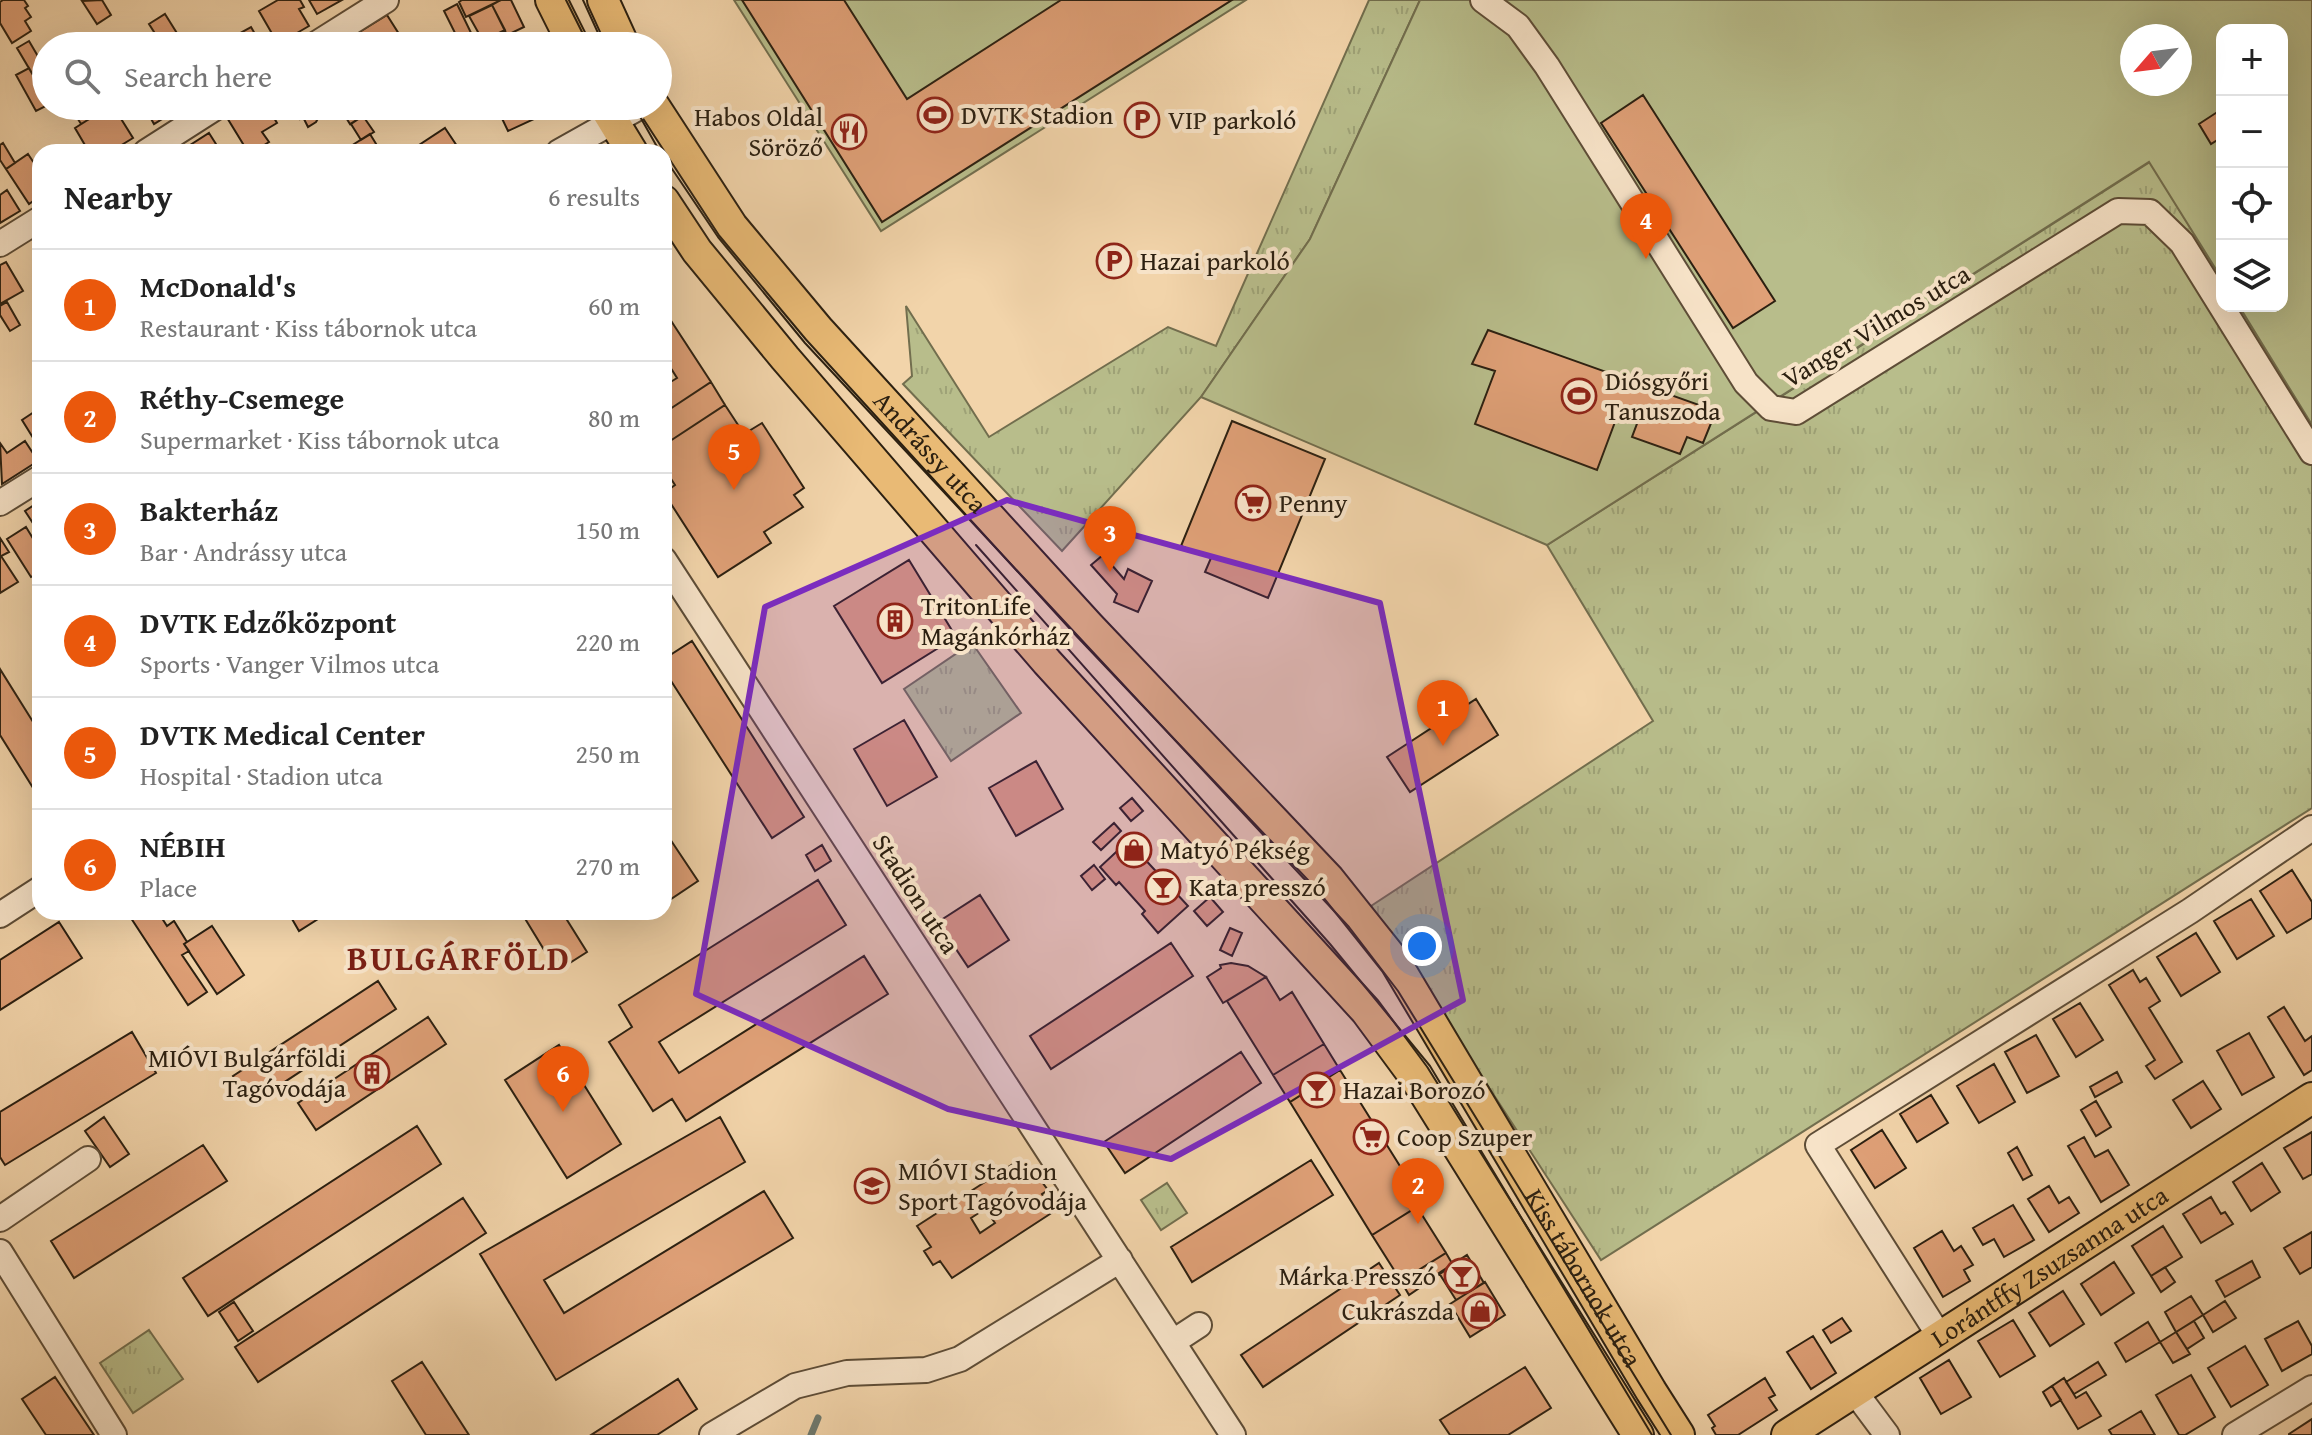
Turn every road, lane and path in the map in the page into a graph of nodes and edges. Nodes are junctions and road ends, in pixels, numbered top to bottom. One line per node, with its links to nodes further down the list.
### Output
1 (386, 0): 5 (street)
2 (551, 0): 6 (main road)
3 (603, 0): 7 (main road)
4 (1483, 0): 18 (street, Vanger Vilmos utca)
5 (335, 32)
6 (567, 32)
7 (618, 32)
8 (196, 120): 12 (street)
9 (599, 120): 13 (street)
10 (612, 120): 14 (main road)
11 (663, 120): 22 (main road, Andrássy utca)
12 (159, 144)
13 (569, 144)
14 (627, 144)
15 (672, 213): 23 (main road, Andrássy utca)
16 (32, 224): 17 (street)
17 (0, 244)
18 (2312, 452)
19 (32, 483): 20 (street)
20 (0, 503)
21 (672, 572): 31 (street, Stadion utca)
22 (1232, 776): 41 (main road, Kiss tábornok utca)
23 (1188, 818): 37 (main road, Kiss tábornok utca)
24 (2312, 828): 33 (street)
25 (32, 894): 26 (street)
26 (0, 915)
27 (2312, 1098): 33 (main road, Lorántffy Zsuzsanna utca)
28 (88, 1159): 29 (street)
29 (0, 1219)
30 (0, 1252): 38 (street)
31 (1120, 1260): 34 (street, Stadion utca); 39 (street)
32 (1199, 1325): 34 (street)
33 (1940, 1337): 36 (main road, Lorántffy Zsuzsanna utca)
34 (1173, 1342): 40 (street, Stadion utca)
35 (2312, 1388): 44 (street)
36 (1855, 1392): 42 (main road, Lorántffy Zsuzsanna utca); 43 (street)
37 (1629, 1427)
38 (114, 1435)
39 (712, 1435)
40 (1233, 1435)
41 (1679, 1435)
42 (1787, 1435)
43 (1887, 1435)
44 (2235, 1435)

